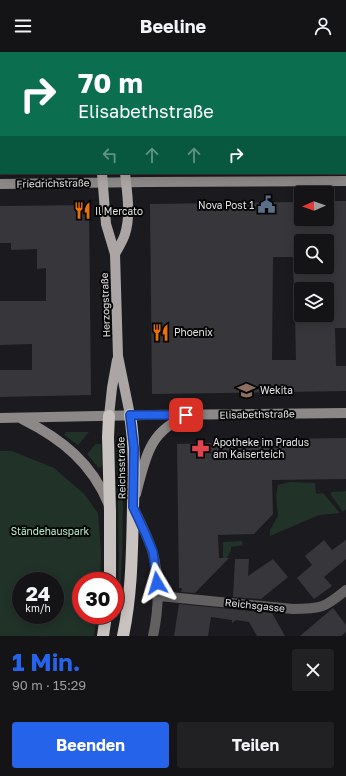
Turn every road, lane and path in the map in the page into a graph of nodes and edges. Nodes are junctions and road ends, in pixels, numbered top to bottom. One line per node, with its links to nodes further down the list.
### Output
1 (126, 177): 2 (main road, Friedrichstraße); 3 (main road, Friedrichstraße); 5 (main road, Herzogstraße)
2 (102, 178): 4 (main road, Friedrichstraße); 5 (main road, Herzogstraße)
3 (346, 181)
4 (0, 184)
5 (115, 254): 6 (main road, Herzogstraße)
6 (118, 356): 9 (main road, Herzogstraße); 10 (main road, Herzogstraße)
7 (346, 413): 8 (main road, Elisabethstraße)
8 (199, 414): 9 (main road, Elisabethstraße); 13 (main road)
9 (130, 415): 10 (main road, Elisabethstraße); 13 (highway, Reichsstraße)
10 (109, 416): 12 (main road, Elisabethstraße); 14 (highway, Reichsstraße)
11 (0, 418): 12 (main road, Elisabethstraße)
12 (19, 418): 14 (main road)
13 (133, 506): 17 (street, Reichsstraße); 20 (highway)
14 (110, 511): 15 (highway, Reichsstraße)
15 (110, 572)
16 (346, 590): 17 (street, Reichsgasse)
17 (158, 596): 21 (street, Reichsstraße)
18 (104, 624): 19 (highway)
19 (102, 636)
20 (122, 636)
21 (153, 636)

